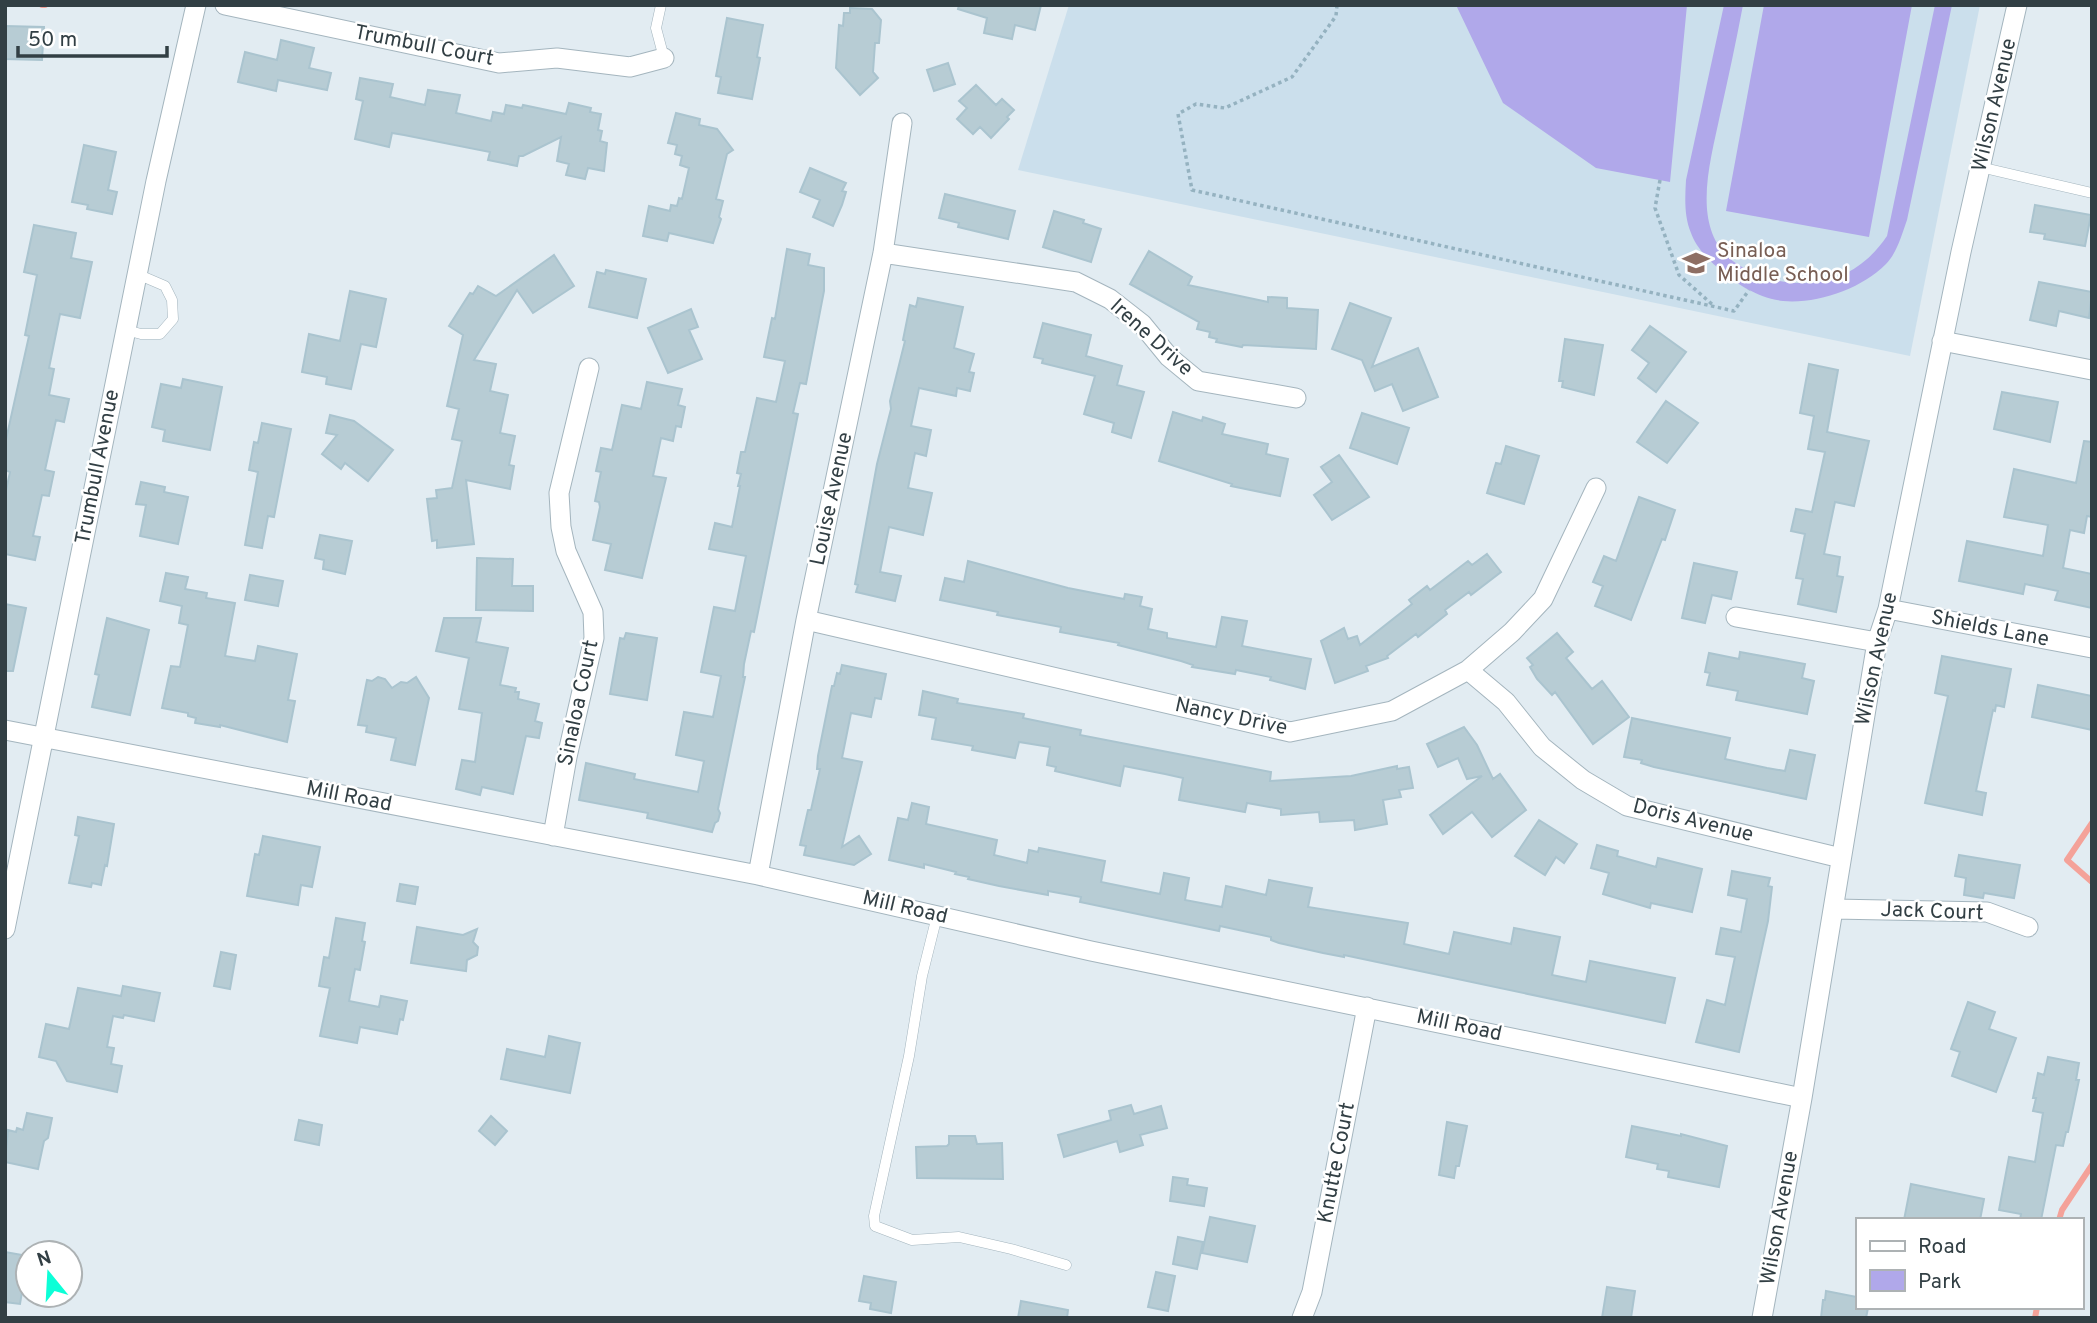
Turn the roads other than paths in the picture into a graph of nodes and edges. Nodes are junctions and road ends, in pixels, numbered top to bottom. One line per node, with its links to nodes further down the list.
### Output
1 (196, 5): 10 (street, Trumbull Avenue)
2 (225, 5): 5 (street, Trumbull Court)
3 (661, 5): 5 (lane)
4 (2017, 5): 7 (street, Wilson Avenue)
5 (664, 58)
6 (902, 124): 9 (street, Louise Avenue)
7 (1980, 167): 8 (lane); 12 (street, Wilson Avenue)
8 (2092, 193)
9 (883, 253): 15 (street, Irene Drive); 19 (street, Louise Avenue)
10 (137, 274): 11 (street, Trumbull Avenue); 11 (lane)
11 (126, 330): 24 (street, Trumbull Avenue)
12 (1942, 341): 14 (street); 17 (street, Wilson Avenue)
13 (589, 368): 25 (street, Sinaloa Court)
14 (2092, 370)
15 (1296, 398)
16 (1596, 488): 22 (street, Nancy Drive)
17 (1888, 609): 20 (street, Wilson Avenue); 21 (street, Shields Lane)
18 (1736, 617): 20 (street)
19 (806, 620): 22 (street, Nancy Drive); 27 (street, Louise Avenue)
20 (1877, 642): 26 (street, Wilson Avenue)
21 (2092, 648)
22 (1468, 670): 26 (street, Doris Avenue)
23 (5, 730): 24 (street, Mill Road)
24 (43, 737): 25 (street, Mill Road); 31 (street, Trumbull Avenue)
25 (553, 836): 27 (street, Mill Road)
26 (1841, 858): 28 (street, Wilson Avenue)
27 (758, 875): 29 (street, Mill Road)
28 (1834, 909): 30 (street, Jack Court); 33 (street, Wilson Avenue)
29 (937, 916): 32 (street, Mill Road); 34 (lane)
30 (2028, 927)
31 (5, 929)
32 (1367, 1007): 33 (street, Mill Road); 35 (street, Knutte Court)
33 (1802, 1098): 36 (street, Wilson Avenue)
34 (1066, 1265)
35 (1302, 1318)
36 (1762, 1318)

